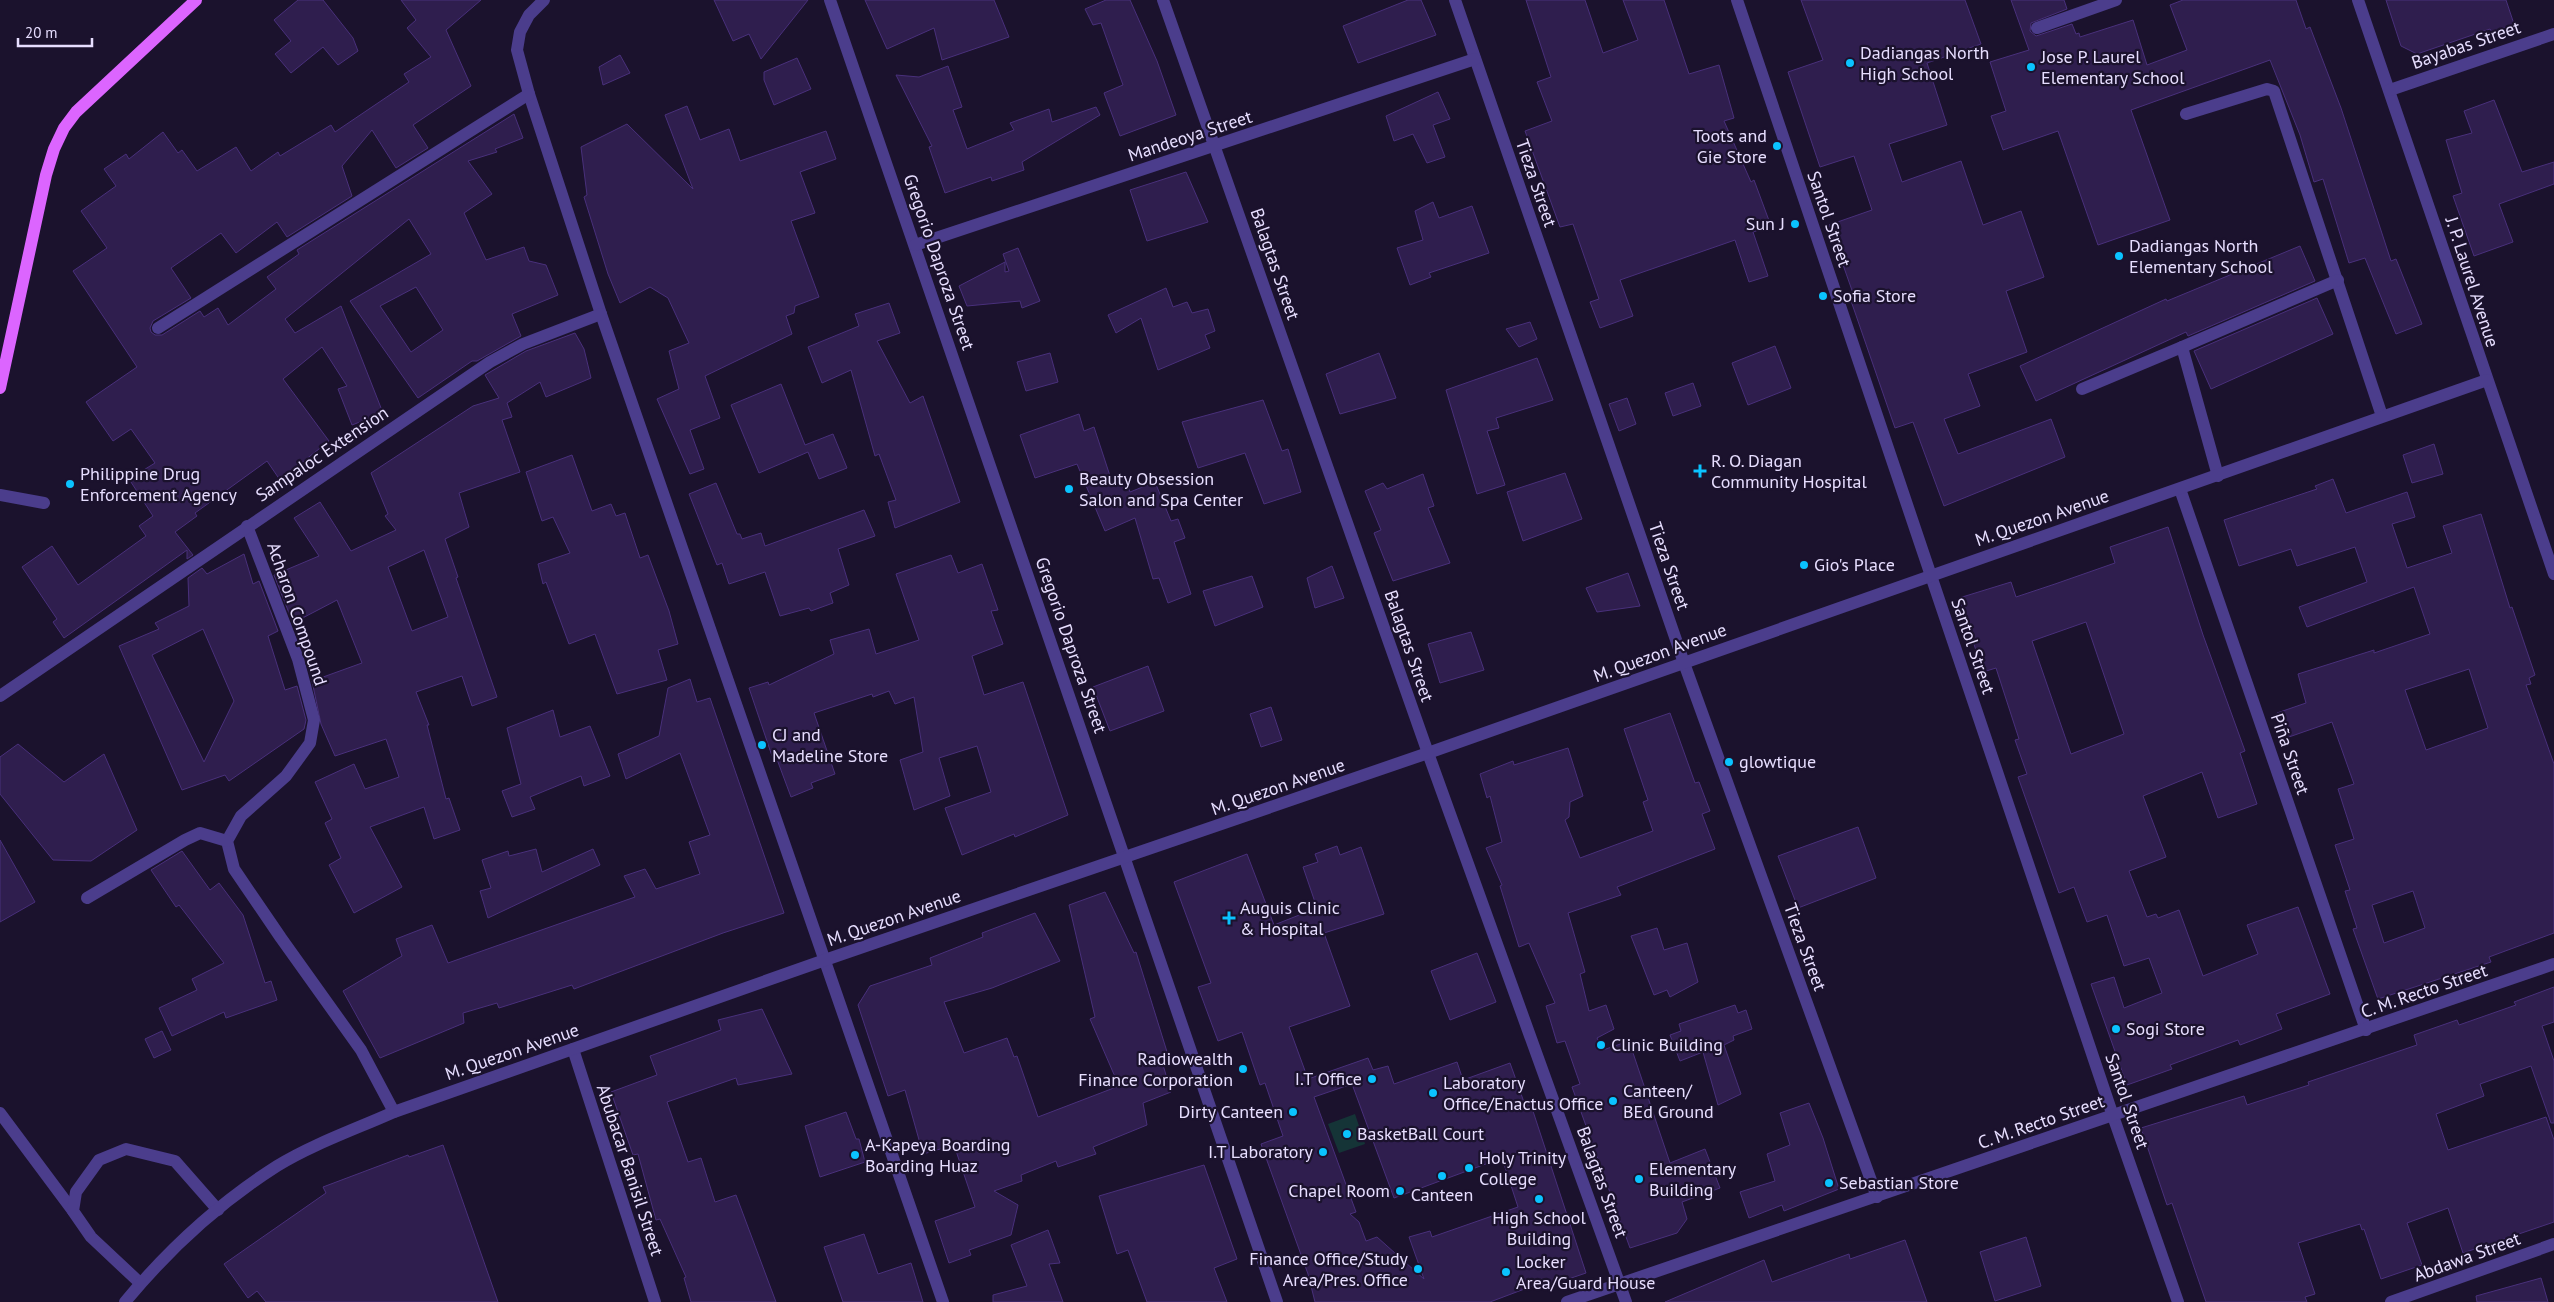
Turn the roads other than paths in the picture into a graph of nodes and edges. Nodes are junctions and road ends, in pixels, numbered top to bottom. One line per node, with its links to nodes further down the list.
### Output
1 (196, 0): 22 (main road)
2 (544, 0): 13 (street)
3 (830, 0): 16 (street, Gregorio Daproza Street)
4 (1163, 0): 15 (street, Balagtas Street)
5 (1454, 0): 11 (street, Tieza Street)
6 (1738, 0): 31 (street, Santol Street)
7 (2116, 0): 9 (street)
8 (2358, 0): 12 (street, J. P. Laurel Avenue)
9 (2037, 28)
10 (2554, 34): 12 (street, Bayabas Street)
11 (1475, 58): 15 (street, Mandeoya Street); 32 (street, Tieza Street)
12 (2390, 90): 21 (street, J. P. Laurel Avenue)
13 (528, 94): 18 (street); 19 (street)
14 (2186, 114): 17 (street)
15 (1215, 147): 16 (street, Mandeoya Street); 34 (street, Balagtas Street)
16 (915, 245): 36 (street, Gregorio Daproza Street)
17 (2338, 280): 20 (street); 24 (street)
18 (601, 314): 29 (street, Sampaloc Extension); 38 (street)
19 (158, 328)
20 (2182, 348): 23 (street); 25 (street)
21 (2486, 380): 24 (street, M. Quezon Avenue); 30 (street, J. P. Laurel Avenue)
22 (0, 388)
23 (2082, 389)
24 (2382, 416): 25 (street, M. Quezon Avenue)
25 (2218, 476): 26 (street, M. Quezon Avenue)
26 (2180, 489): 31 (street, M. Quezon Avenue); 40 (street, Piña Street)
27 (0, 495): 28 (street)
28 (44, 504)
29 (247, 526): 33 (street, Sampaloc Extension); 35 (street, Acharon Compound)
30 (2554, 574)
31 (1930, 575): 32 (street, M. Quezon Avenue); 44 (street, Santol Street)
32 (1684, 664): 34 (street, M. Quezon Avenue); 45 (street, Tieza Street)
33 (0, 696)
34 (1428, 754): 36 (street, M. Quezon Avenue); 50 (street, Balagtas Street)
35 (227, 842): 37 (street); 42 (street)
36 (1125, 858): 38 (street, M. Quezon Avenue); 54 (street, Gregorio Daproza Street)
37 (87, 898)
38 (825, 960): 41 (street, M. Quezon Avenue); 53 (street)
39 (2554, 964): 40 (street, C. M. Recto Street)
40 (2366, 1030): 44 (street, C. M. Recto Street)
41 (573, 1049): 42 (street, M. Quezon Avenue); 52 (street, Abubacar Banisil Street)
42 (394, 1112): 46 (street, M. Quezon Avenue)
43 (0, 1113): 47 (street)
44 (2113, 1116): 45 (street, C. M. Recto Street); 57 (street, Santol Street)
45 (1877, 1196): 50 (street, C. M. Recto Street)
46 (218, 1210): 47 (street); 49 (street, M. Quezon Avenue)
47 (73, 1211): 49 (street)
48 (2554, 1244): 58 (street, Abdawa Street)
49 (140, 1283): 51 (street, M. Quezon Avenue)
50 (1621, 1284): 55 (street, C. M. Recto Street); 56 (street, Balagtas Street)
51 (124, 1302)
52 (655, 1302)
53 (943, 1302)
54 (1278, 1302)
55 (1567, 1302)
56 (1626, 1302)
57 (2178, 1302)
58 (2391, 1302)

